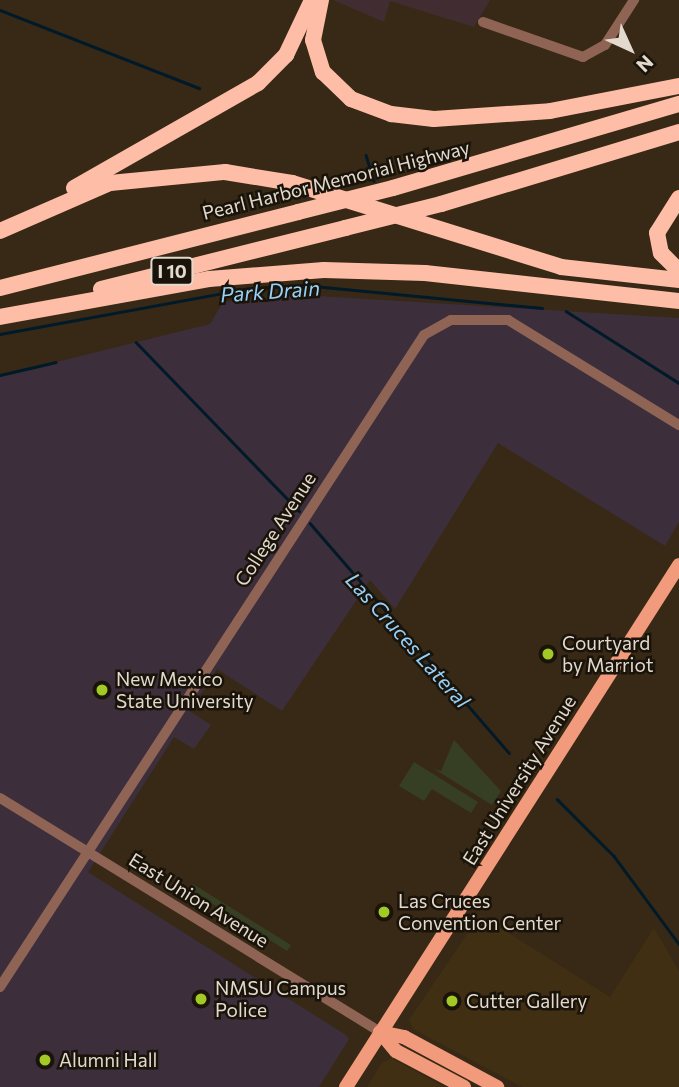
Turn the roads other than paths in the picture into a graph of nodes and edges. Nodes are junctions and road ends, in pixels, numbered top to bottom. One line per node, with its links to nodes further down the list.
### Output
1 (312, 0): 9 (highway)
2 (321, 0): 5 (highway)
3 (634, 0): 4 (street)
4 (483, 22)
5 (679, 86)
6 (679, 104): 12 (highway, Pearl Harbor Memorial Highway / I 10, bridge)
7 (679, 132): 14 (highway, I 10, bridge)
8 (679, 198): 10 (highway)
9 (0, 230): 11 (highway)
10 (679, 271)
11 (679, 280)
12 (0, 288)
13 (676, 302): 14 (highway)
14 (0, 316)
15 (679, 425): 18 (street, College Avenue)
16 (678, 568): 20 (main road, East University Avenue)
17 (0, 798): 18 (street, East Union Avenue)
18 (88, 852): 19 (street, College Avenue); 20 (street, East Union Avenue)
19 (0, 987)
20 (380, 1032): 21 (main road, East University Avenue); 22 (main road); 23 (main road)
21 (346, 1087)
22 (464, 1087)
23 (496, 1087)

